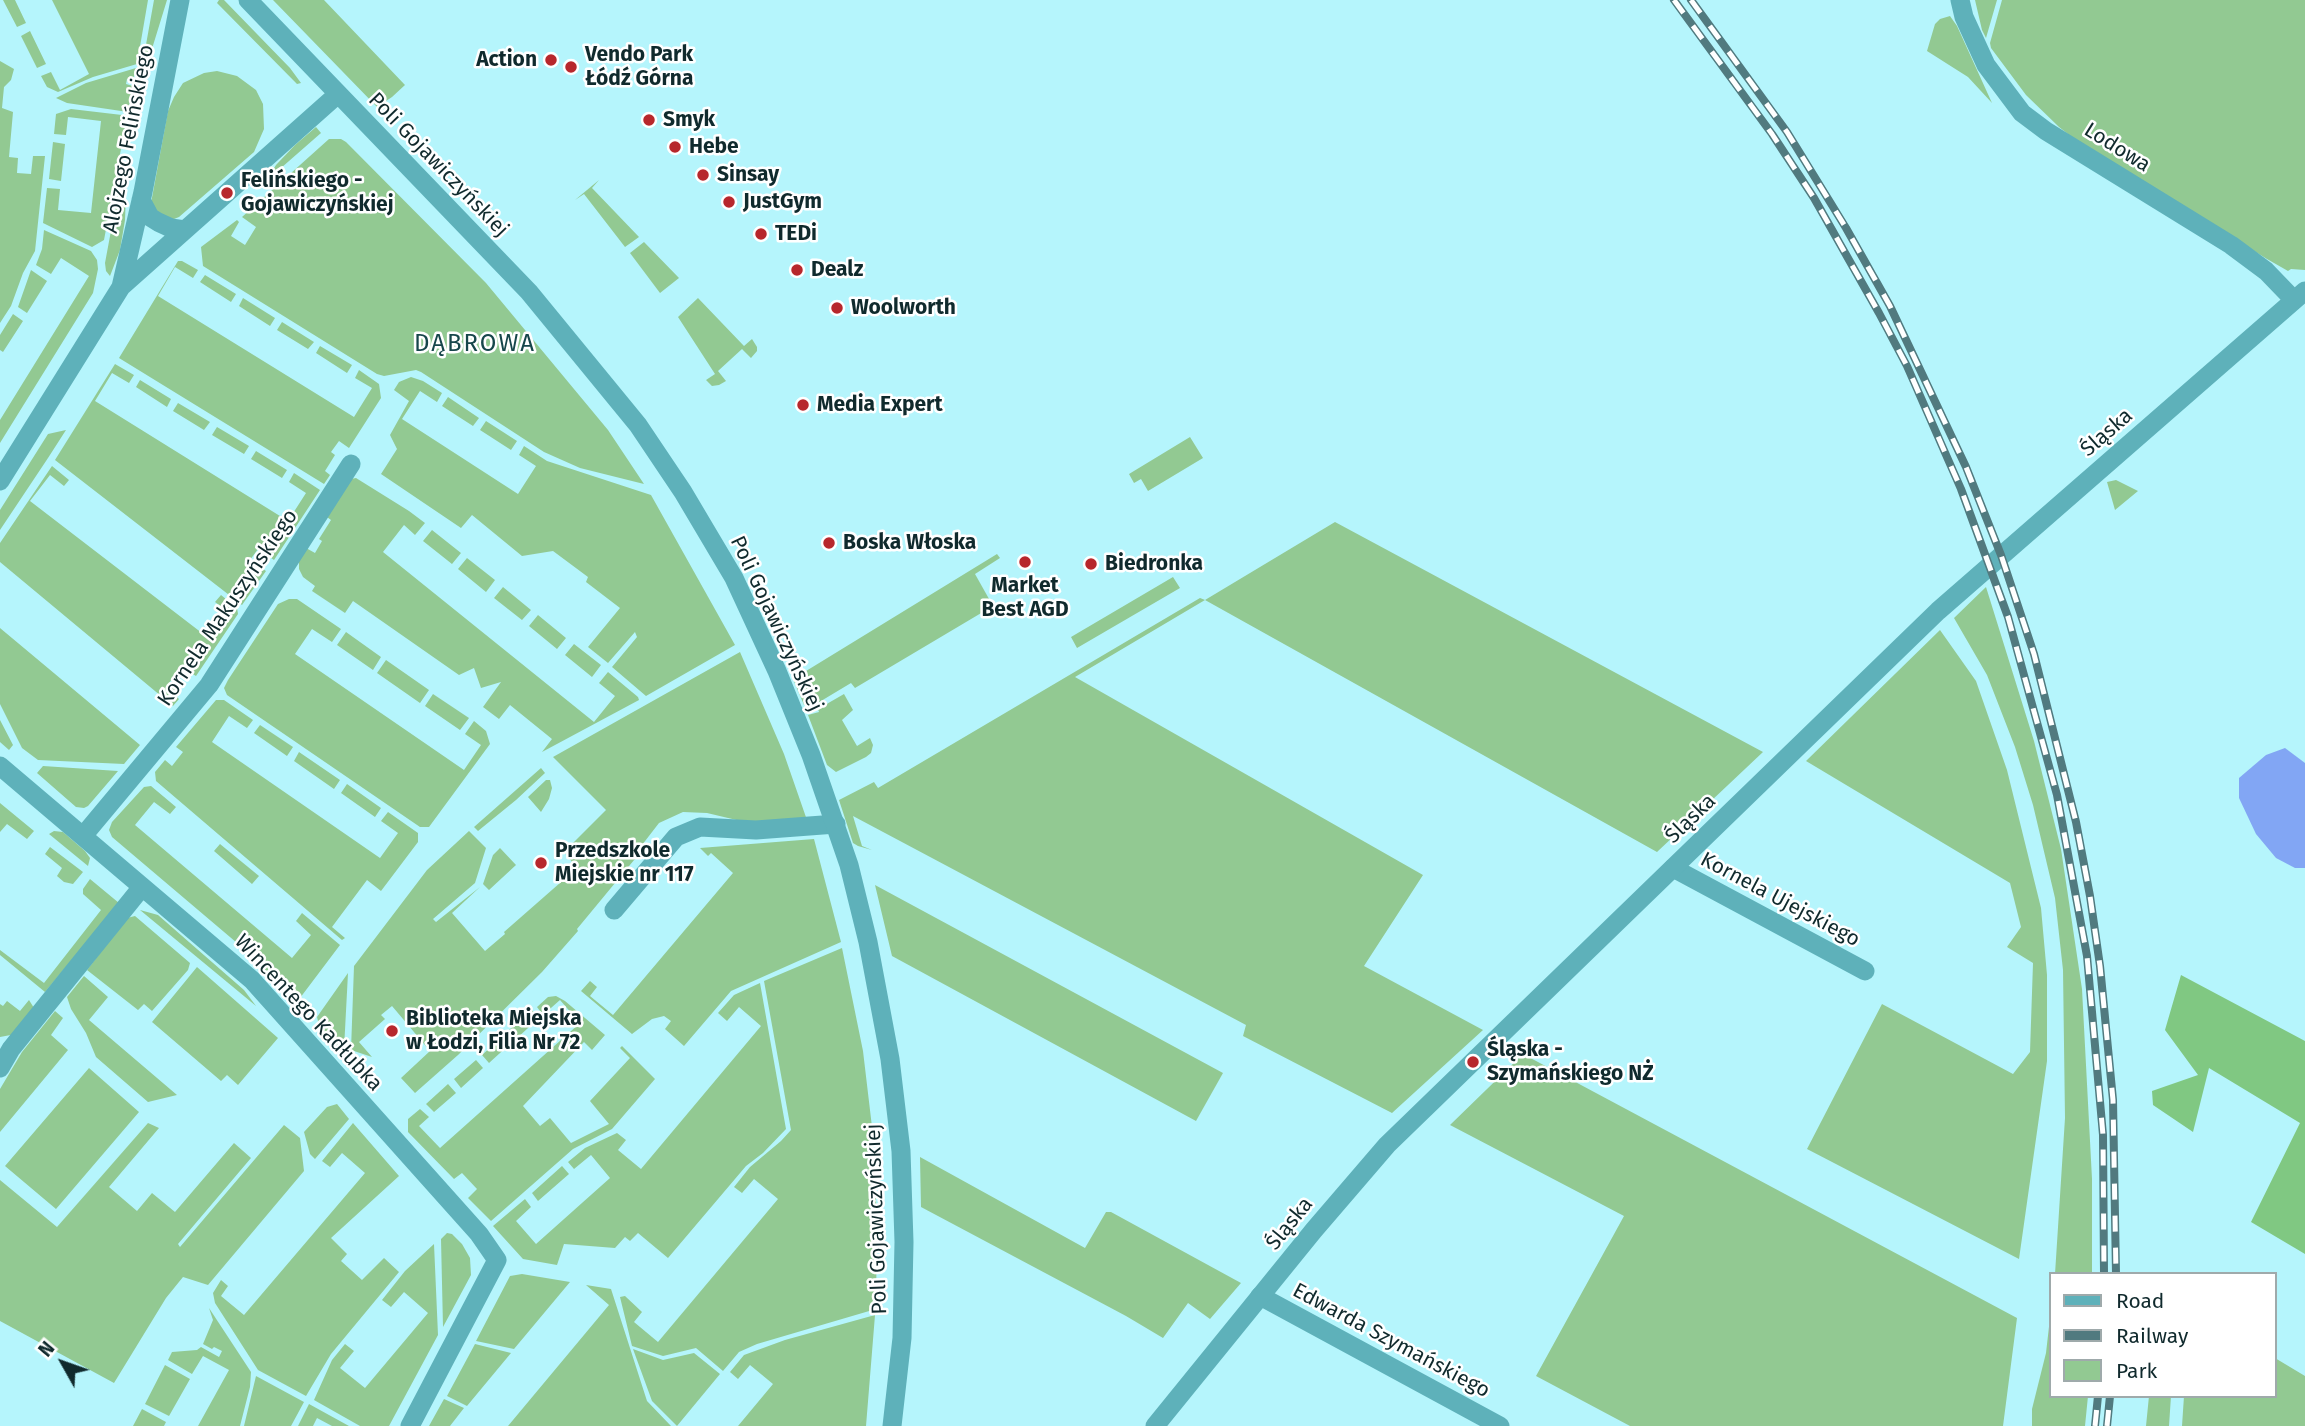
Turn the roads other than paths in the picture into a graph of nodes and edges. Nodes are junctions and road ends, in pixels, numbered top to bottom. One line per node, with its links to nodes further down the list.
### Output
1 (180, 0): 5 (street, Alojzego Felińskiego)
2 (248, 0): 4 (street, Poli Gojawiczyńskiej)
3 (1960, 0): 8 (street, Lodowa)
4 (338, 94): 6 (street, Alojzego Felińskiego); 12 (street, Poli Gojawiczyńskiej)
5 (141, 200): 6 (street); 7 (street, Alojzego Felińskiego)
6 (185, 230): 7 (street, Alojzego Felińskiego)
7 (121, 286): 10 (street, Alojzego Felińskiego)
8 (2299, 295): 14 (street, Śląska)
9 (351, 464): 13 (street, Kornela Makuszyńskiego)
10 (0, 481)
11 (0, 766): 13 (street, Wincentego Kadłubka)
12 (836, 824): 16 (street); 21 (street, Poli Gojawiczyńskiej)
13 (83, 836): 15 (street, Wincentego Kadłubka)
14 (1673, 868): 17 (street, Kornela Ujejskiego); 19 (street, Śląska)
15 (142, 887): 18 (street); 20 (street, Wincentego Kadłubka)
16 (614, 910)
17 (1866, 971)
18 (0, 1068)
19 (1260, 1296): 22 (street, Śląska); 23 (street, Edwarda Szymańskiego)
20 (410, 1426)
21 (892, 1426)
22 (1155, 1426)
23 (1500, 1426)

